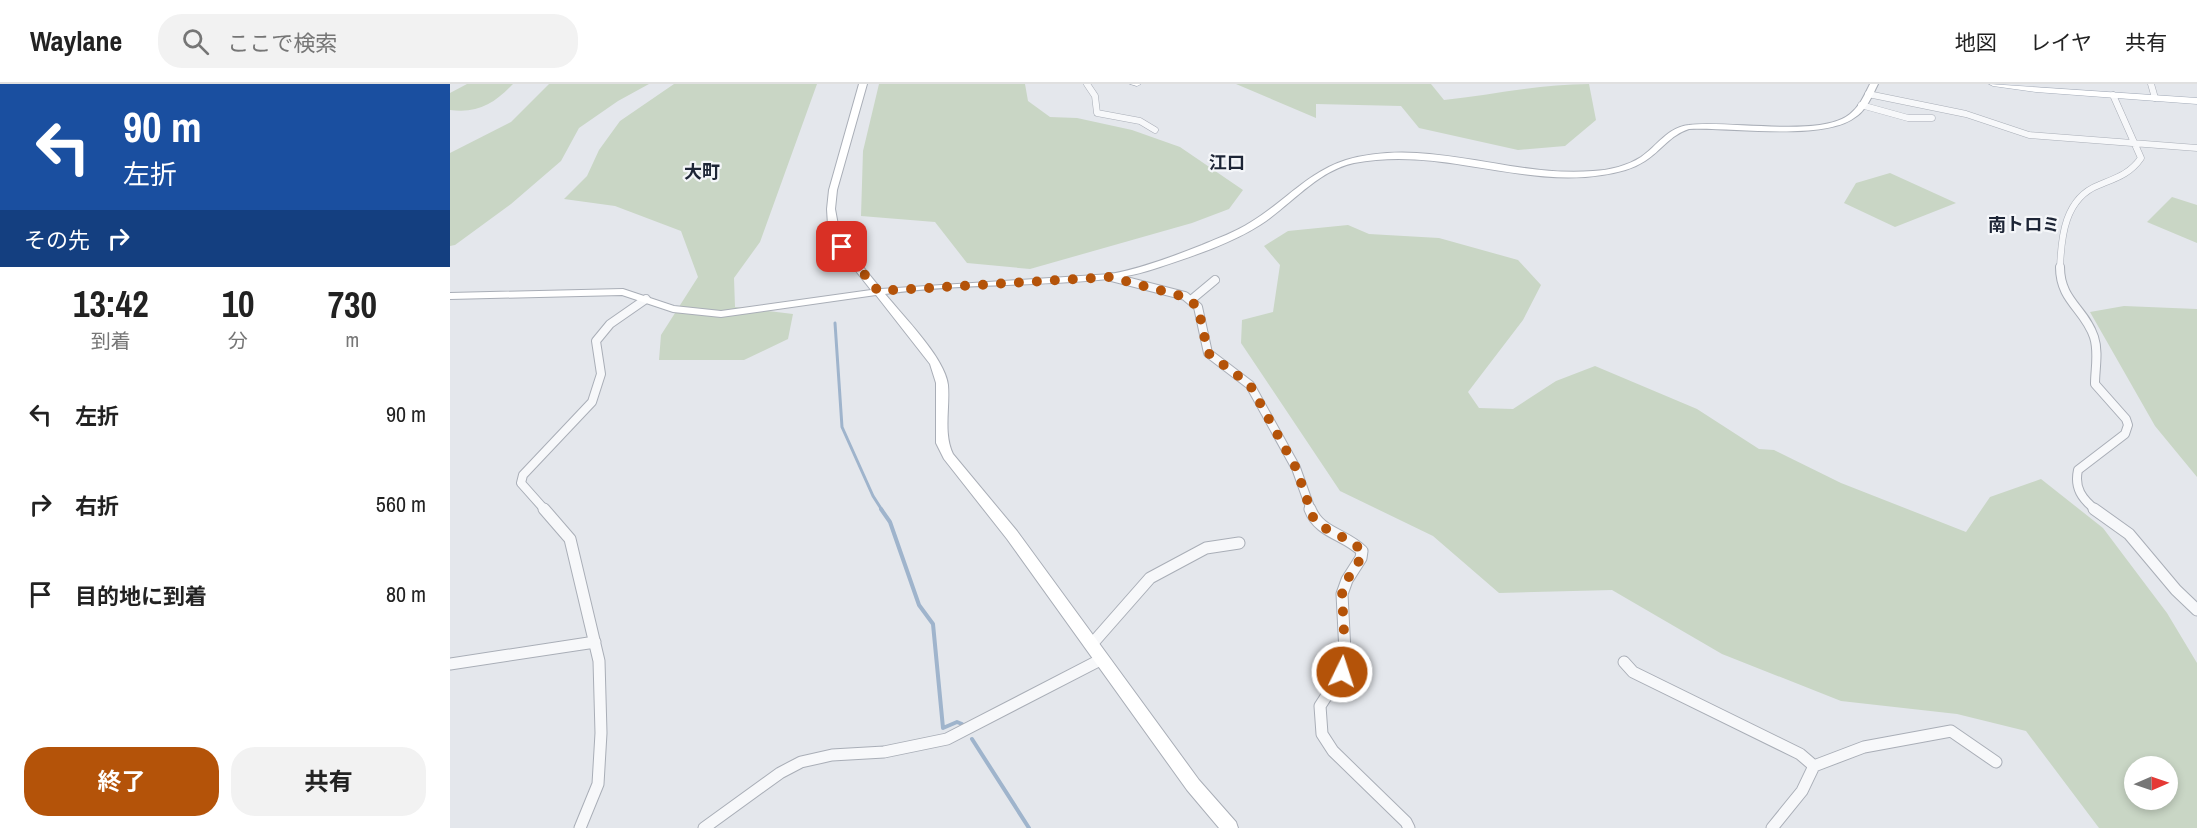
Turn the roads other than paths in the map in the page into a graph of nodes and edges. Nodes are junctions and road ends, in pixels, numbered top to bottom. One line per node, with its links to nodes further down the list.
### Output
1 (863, 84): 17 (street)
2 (1087, 84): 12 (street)
3 (1874, 84): 6 (street)
4 (1992, 84): 7 (main road)
5 (2151, 84): 8 (street)
6 (1869, 94): 10 (street); 13 (street)
7 (2113, 95): 8 (main road); 13 (street)
8 (2155, 98): 9 (main road)
9 (2197, 100)
10 (1861, 105): 11 (street); 15 (street)
11 (1932, 118)
12 (1155, 130)
13 (2134, 144): 14 (street); 22 (street)
14 (2197, 148)
15 (1110, 277): 17 (street); 20 (street)
16 (1215, 280): 20 (street)
17 (878, 291): 19 (street); 24 (street)
18 (450, 296): 19 (street)
19 (646, 299): 23 (street)
20 (1191, 300): 33 (street)
21 (1239, 543): 24 (street)
22 (2197, 610)
23 (595, 642): 27 (street); 30 (street)
24 (1092, 644): 25 (street)
25 (1102, 659): 31 (street); 32 (street)
26 (1624, 662): 29 (street)
27 (450, 663)
28 (1996, 762): 29 (street)
29 (1814, 766): 34 (street)
30 (580, 828)
31 (704, 828)
32 (1230, 828)
33 (1409, 828)
34 (1772, 828)

